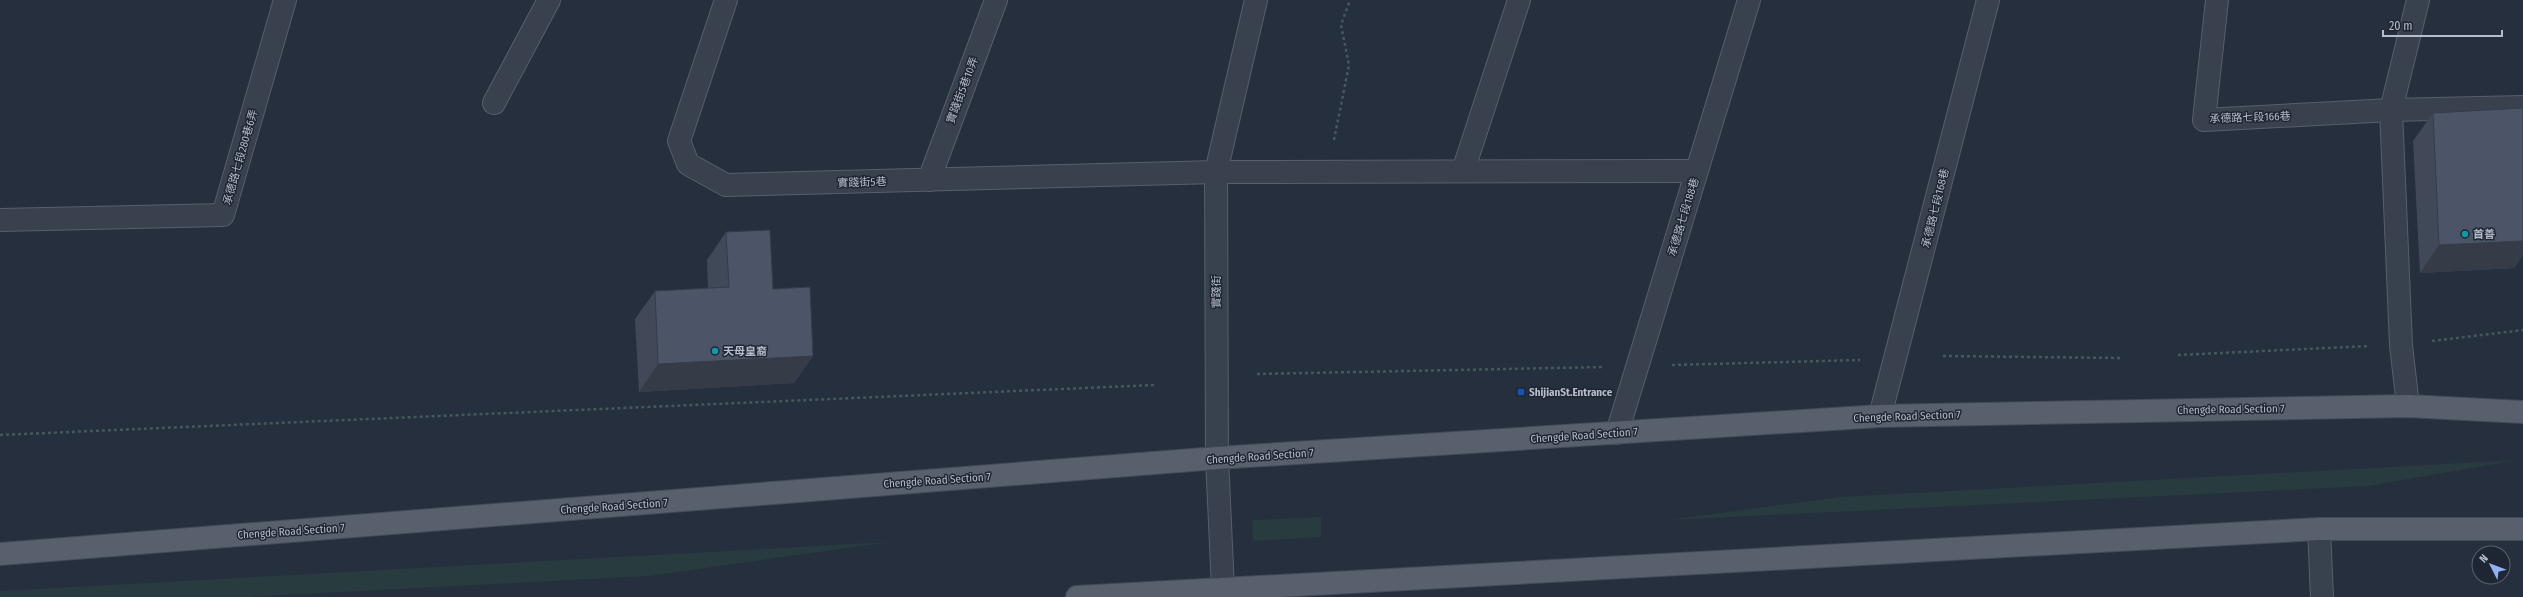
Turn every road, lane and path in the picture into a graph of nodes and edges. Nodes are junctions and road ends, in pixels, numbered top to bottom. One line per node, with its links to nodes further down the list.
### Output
1 (285, 0): 20 (street, 承德路七段280巷6弄)
2 (549, 0): 12 (street)
3 (726, 0): 19 (street, 實踐街5巷)
4 (996, 0): 19 (street, 實踐街5巷10弄)
5 (1256, 0): 16 (street, 實踐街)
6 (1350, 0): 17 (path)
7 (1519, 0): 18 (street)
8 (1748, 0): 15 (street, 承德路七段188巷)
9 (1988, 0): 32 (street, 承德路七段168巷)
10 (2217, 0): 14 (street, 承德路七段166巷)
11 (2418, 0): 14 (street)
12 (494, 103)
13 (2523, 107): 14 (street)
14 (2391, 110): 22 (street)
15 (1696, 171): 18 (street, 實踐街5巷); 27 (street, 承德路七段188巷)
16 (1216, 172): 17 (street, 實踐街5巷); 19 (street, 實踐街5巷); 35 (street, 實踐街)
17 (1327, 172): 18 (street, 實踐街5巷)
18 (1463, 172)
19 (929, 180)
20 (0, 220)
21 (2523, 330): 22 (path)
22 (2401, 345): 23 (path); 30 (street)
23 (2178, 355)
24 (1943, 356): 25 (path)
25 (2123, 358)
26 (1867, 360): 27 (path)
27 (1638, 366): 28 (path); 33 (street, 承德路七段188巷)
28 (1257, 374)
29 (1154, 384): 34 (path)
30 (2408, 406): 31 (main road, Chengde Road Section 7); 32 (main road, Chengde Road Section 7)
31 (2523, 412)
32 (1880, 416): 33 (main road, Chengde Road Section 7)
33 (1617, 433): 35 (main road, Chengde Road Section 7)
34 (0, 435)
35 (1217, 458): 38 (main road, Chengde Road Section 7); 39 (street, 實踐街)
36 (2319, 529): 37 (main road); 39 (main road); 41 (street)
37 (2523, 529)
38 (0, 554)
39 (1223, 589): 40 (main road)
40 (1077, 597)
41 (2322, 597)

